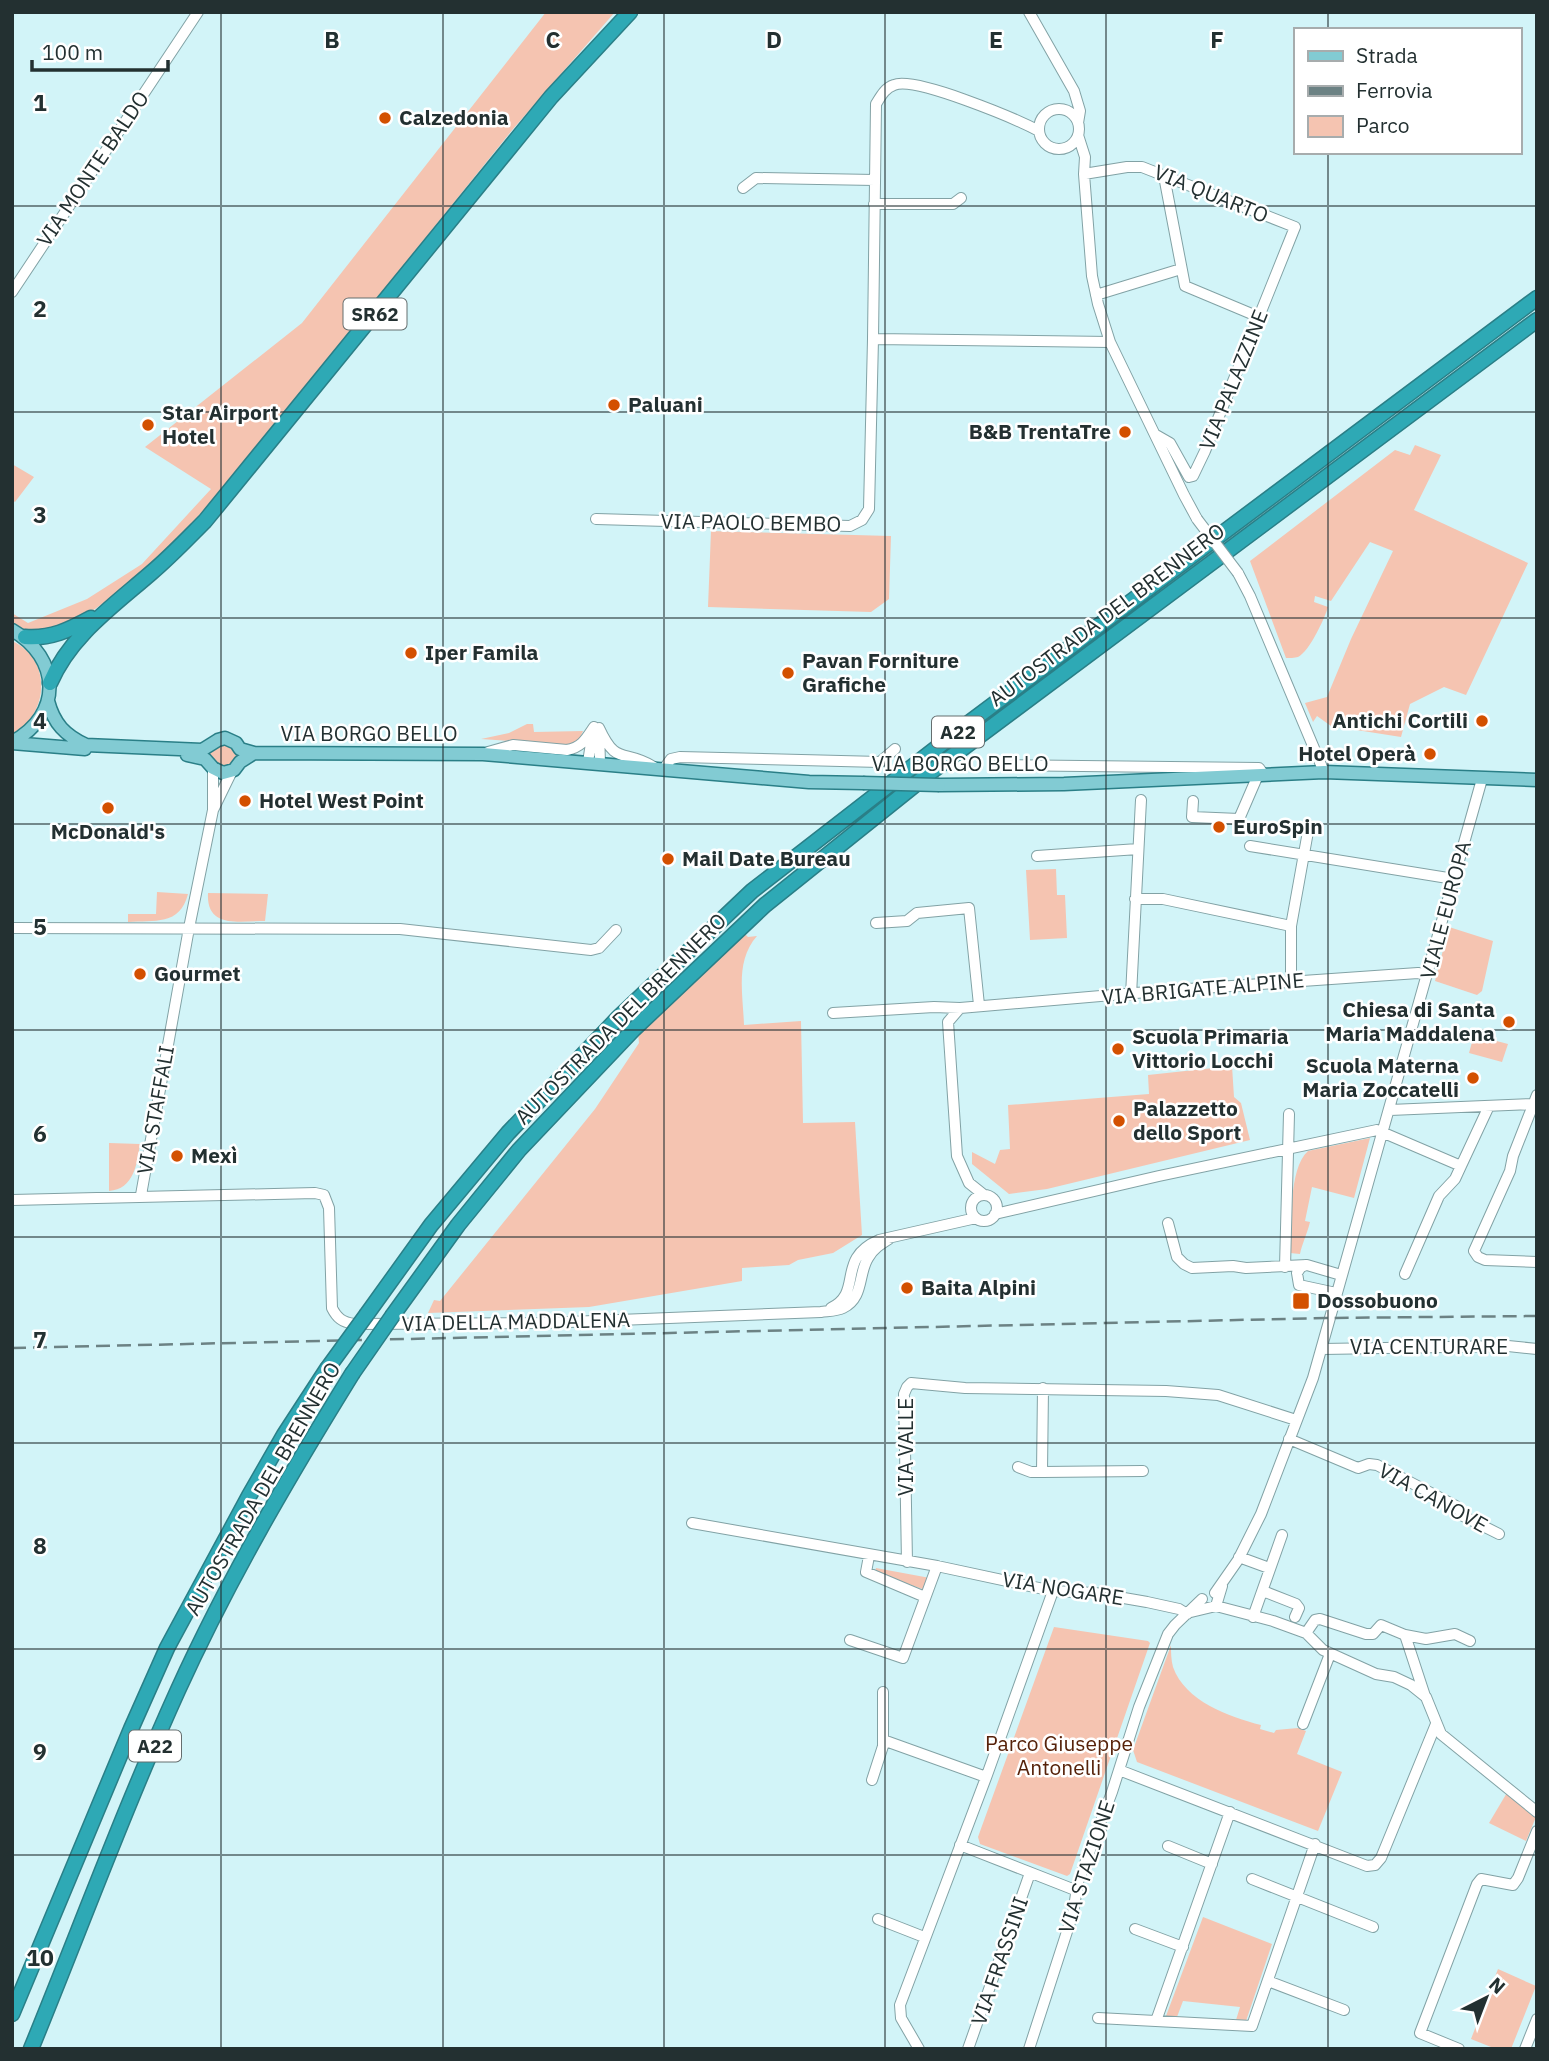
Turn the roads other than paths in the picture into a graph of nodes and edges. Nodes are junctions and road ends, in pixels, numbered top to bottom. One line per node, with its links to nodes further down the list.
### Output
1 (198, 12): 20 (street, VIA MONTE BALDO)
2 (630, 12): 29 (highway, SR62)
3 (1029, 12): 4 (street)
4 (1066, 79): 5 (street); 8 (street)
5 (1059, 109): 6 (street); 8 (street)
6 (1042, 118): 7 (street); 9 (street)
7 (1017, 120): 9 (street); 14 (street)
8 (1078, 123): 10 (street)
9 (1039, 131): 11 (street)
10 (1078, 135): 11 (street); 12 (street)
11 (1068, 147): 12 (street)
12 (1084, 174): 13 (street, VIA QUARTO); 21 (street)
13 (1164, 176): 18 (street, VIA QUARTO); 19 (street)
14 (875, 180): 15 (street); 17 (street)
15 (743, 188)
16 (961, 198): 17 (street)
17 (874, 204): 25 (street)
18 (1295, 227): 23 (street, VIA PALAZZINE)
19 (1181, 270): 21 (street); 23 (street)
20 (12, 292)
21 (1096, 295): 26 (street)
22 (1537, 298): 148 (highway, AUTOSTRADA DEL BRENNERO / A22, bridge)
23 (1259, 317): 27 (street, VIA PALAZZINE)
24 (1537, 320): 152 (highway, AUTOSTRADA DEL BRENNERO / A22, bridge)
25 (873, 339): 26 (street); 28 (street, VIA PAOLO BEMBO)
26 (1110, 342): 27 (street)
27 (1156, 435): 43 (street, bridge)
28 (596, 519)
29 (111, 607): 30 (highway, SR62); 31 (highway, SR62)
30 (19, 633): 31 (main road, VIA BORGO BELLO / SR62)
31 (50, 682): 32 (main road, VIA BORGO BELLO / SR62)
32 (48, 701): 34 (main road, VIA BORGO BELLO / SR62); 35 (main road, VIA BORGO BELLO)
33 (596, 727): 37 (street, VIA BORGO BELLO); 39 (street); 42 (street, VIA BORGO BELLO)
34 (12, 742): 41 (main road, VIA BORGO BELLO)
35 (209, 746): 38 (main road, VIA BORGO BELLO); 41 (main road)
36 (895, 749): 42 (street, VIA BORGO BELLO)
37 (483, 754): 38 (main road, VIA BORGO BELLO); 39 (main road, VIA BORGO BELLO)
38 (237, 761): 41 (main road, VIA BORGO BELLO); 49 (street, VIA STAFFALI)
39 (594, 762): 42 (main road, VIA BORGO BELLO)
40 (998, 765): 44 (street, VIA BORGO BELLO)
41 (211, 767): 49 (street, VIA STAFFALI)
42 (660, 770): 44 (main road, VIA BORGO BELLO, bridge)
43 (1319, 772): 44 (main road, VIA BORGO BELLO); 45 (main road, VIA BORGO BELLO)
44 (1261, 775): 48 (street)
45 (1482, 779): 46 (main road, VIA BORGO BELLO); 55 (street, VIALE EUROPA)
46 (1537, 780)
47 (1140, 800): 52 (street)
48 (1193, 801)
49 (213, 810): 60 (street, VIA STAFFALI)
50 (1309, 826): 53 (street)
51 (1250, 846): 53 (street)
52 (1138, 849): 54 (street); 56 (street)
53 (1306, 855): 55 (street); 58 (street)
54 (1037, 856)
55 (1454, 879): 62 (street, VIALE EUROPA)
56 (1135, 899): 58 (street); 64 (street)
57 (876, 923): 65 (street)
58 (1291, 926): 63 (street)
59 (12, 928): 60 (street)
60 (189, 928): 61 (street); 76 (street, VIA STAFFALI)
61 (616, 930)
62 (1428, 974): 63 (street, VIA BRIGATE ALPINE); 70 (street, VIALE EUROPA)
63 (1291, 982): 64 (street, VIA BRIGATE ALPINE)
64 (1131, 995): 65 (street, VIA BRIGATE ALPINE)
65 (979, 1005): 66 (street, VIA BRIGATE ALPINE)
66 (960, 1008): 67 (street, VIA BRIGATE ALPINE); 75 (street)
67 (833, 1013)
68 (1536, 1102): 69 (street); 87 (street)
69 (1489, 1106): 70 (street); 74 (street)
70 (1390, 1110): 72 (street, VIALE EUROPA)
71 (1289, 1114): 73 (street)
72 (1383, 1133): 73 (street, VIA DELLA MADDALENA); 74 (street); 91 (street, VIALE EUROPA)
73 (1289, 1150): 82 (street, VIA DELLA MADDALENA); 89 (street)
74 (1461, 1166): 90 (street)
75 (971, 1186): 78 (street); 81 (street)
76 (141, 1195): 77 (street, VIA STAFFALI); 79 (street)
77 (324, 1195): 85 (street, VIA DELLA MADDALENA)
78 (984, 1195): 80 (street); 81 (street, VIA DELLA MADDALENA)
79 (12, 1200)
80 (995, 1201): 82 (street); 83 (street)
81 (972, 1204): 84 (street); 85 (street, VIA DELLA MADDALENA)
82 (1017, 1208): 83 (street, VIA DELLA MADDALENA)
83 (995, 1214): 84 (street, VIA DELLA MADDALENA)
84 (976, 1218): 85 (street, VIA DELLA MADDALENA)
85 (953, 1222)
86 (1168, 1223): 89 (street)
87 (1537, 1262)
88 (1307, 1265): 89 (street); 91 (street); 92 (street)
89 (1285, 1267)
90 (1405, 1274)
91 (1342, 1275): 92 (street, VIALE EUROPA)
92 (1336, 1293): 93 (street, VIALE EUROPA)
93 (1328, 1324): 94 (street, VIA STAZIONE)
94 (1322, 1349): 95 (street, VIA CENTURARE); 97 (street, VIA STAZIONE)
95 (1537, 1349)
96 (1043, 1388): 97 (street, VIA VALLE); 101 (street); 107 (street, VIA VALLE)
97 (1296, 1420): 98 (street, VIA STAZIONE)
98 (1289, 1439): 103 (street, VIA CANOVE); 106 (street, VIA STAZIONE)
99 (1018, 1467): 101 (street)
100 (1143, 1471): 101 (street)
101 (1042, 1472)
102 (692, 1522): 105 (street, VIA NOGARE)
103 (1499, 1534)
104 (1282, 1535): 109 (street)
105 (869, 1556): 107 (street, VIA NOGARE); 112 (street)
106 (1239, 1557): 109 (street); 113 (street, VIA STAZIONE)
107 (907, 1562): 108 (street, VIA NOGARE)
108 (937, 1566): 110 (street, VIA NOGARE); 112 (street)
109 (1269, 1568): 111 (street)
110 (1053, 1591): 114 (street, VIA NOGARE); 128 (street)
111 (1263, 1591): 115 (street); 116 (street)
112 (925, 1597): 119 (street)
113 (1214, 1598): 114 (street, VIA STAZIONE); 115 (street)
114 (1187, 1614): 127 (street, VIA STAZIONE)
115 (1253, 1616): 117 (street)
116 (1295, 1617)
117 (1306, 1633): 118 (street); 121 (street)
118 (1405, 1635): 120 (street); 123 (street)
119 (850, 1640)
120 (1470, 1641)
121 (1330, 1654): 123 (street); 124 (street)
122 (883, 1692): 126 (street)
123 (1426, 1697): 125 (street)
124 (1303, 1724)
125 (1436, 1724): 131 (street); 134 (street)
126 (883, 1740): 128 (street); 129 (street)
127 (1119, 1770): 130 (street); 139 (street, VIA STAZIONE)
128 (986, 1777): 133 (street)
129 (872, 1780)
130 (1230, 1812): 134 (street); 136 (street)
131 (1537, 1812)
132 (1537, 1831): 156 (street)
133 (960, 1844): 137 (street, VIA FRASSINI); 144 (street)
134 (1315, 1844): 140 (street)
135 (1168, 1846): 136 (street)
136 (1212, 1864): 145 (street)
137 (1030, 1873): 139 (street, VIA FRASSINI); 154 (street, VIA FRASSINI)
138 (1252, 1880): 140 (street)
139 (1075, 1890): 155 (street, VIA STAZIONE)
140 (1297, 1897): 142 (street); 146 (street)
141 (878, 1919): 144 (street)
142 (1373, 1927)
143 (1135, 1929): 145 (street)
144 (924, 1937): 153 (street)
145 (1183, 1947): 151 (street)
146 (1268, 1981): 147 (street); 151 (street)
147 (1345, 2010)
148 (12, 2014)
149 (1098, 2018): 151 (street)
150 (1537, 2019): 157 (street)
151 (1156, 2021)
152 (31, 2049)
153 (919, 2049)
154 (968, 2049)
155 (1029, 2049)
156 (1459, 2049)
157 (1524, 2049)

